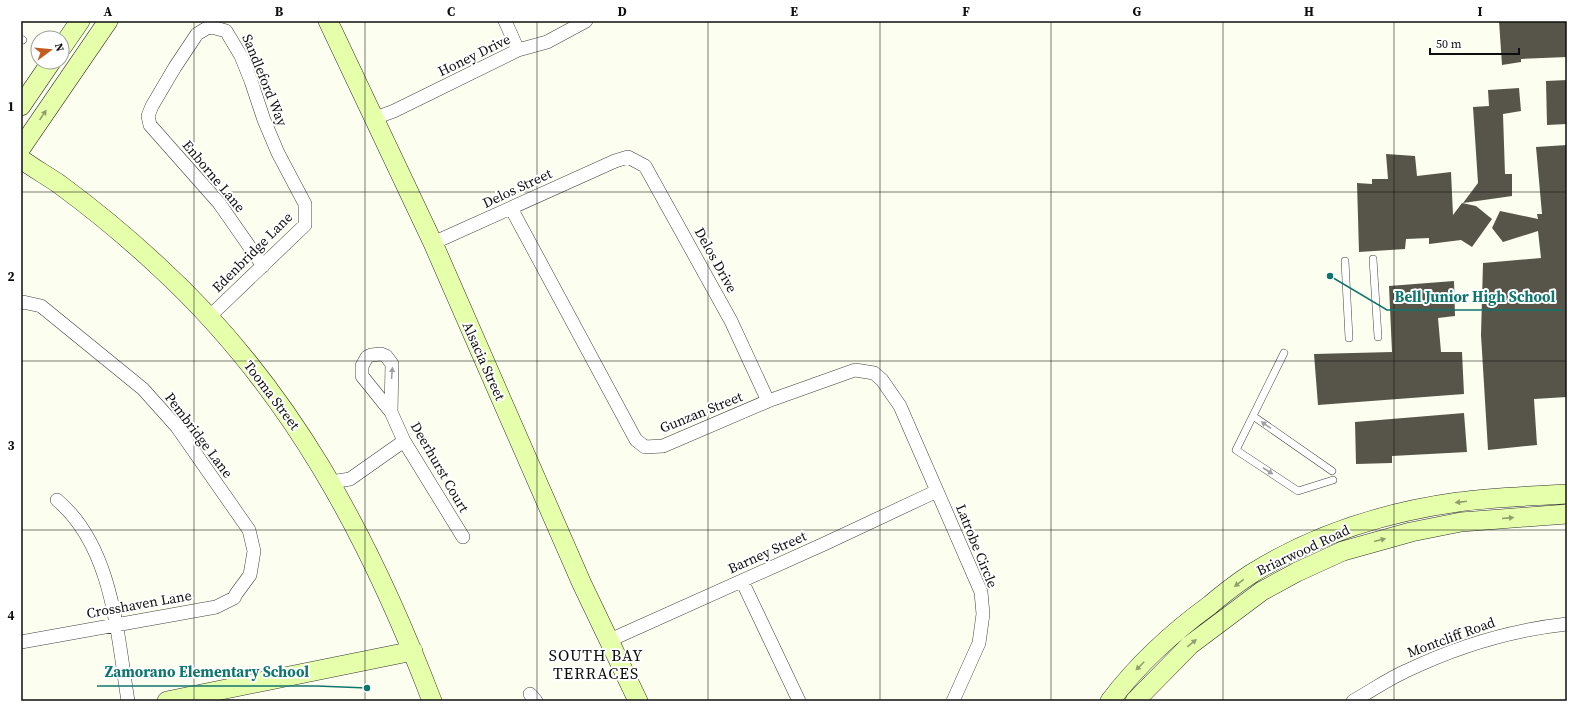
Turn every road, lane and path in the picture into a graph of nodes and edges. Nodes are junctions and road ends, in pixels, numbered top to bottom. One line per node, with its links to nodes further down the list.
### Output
1 (80, 21): 6 (main road)
2 (108, 21): 12 (main road, one-way to 2)
3 (328, 21): 11 (main road, Alsacia Street)
4 (505, 21): 7 (street)
5 (586, 21): 7 (street, Honey Drive)
6 (70, 35)
7 (518, 50): 11 (street, Honey Drive)
8 (46, 70): 9 (main road)
9 (21, 106)
10 (152, 106): 15 (street, Sandleford Way); 20 (street, Enborne Lane)
11 (375, 118): 17 (main road, Alsacia Street)
12 (21, 148)
13 (21, 159): 22 (main road, Tooma Street)
14 (615, 161): 16 (street, Delos Street); 26 (street, Delos Drive)
15 (305, 204): 20 (street, Edenbridge Lane)
16 (511, 208): 17 (street, Delos Street); 26 (street, Gunzan Street)
17 (433, 243): 45 (main road, Alsacia Street)
18 (1373, 259): 23 (lane)
19 (1345, 261): 24 (lane)
20 (263, 266): 22 (street, Edenbridge Lane)
21 (21, 303): 41 (street, Pembridge Lane)
22 (209, 317): 33 (main road, Tooma Street)
23 (1378, 337)
24 (1349, 338)
25 (1284, 353): 29 (lane)
26 (768, 401): 27 (street, Gunzan Street)
27 (900, 406): 34 (street, Latrobe Circle)
28 (391, 412): 30 (street, Deerhurst Court)
29 (1253, 416): 31 (lane, one-way to 29); 32 (lane, one-way to 32)
30 (404, 441): 33 (street); 39 (street, Deerhurst Court)
31 (1332, 471)
32 (1333, 480)
33 (331, 482): 47 (main road, Tooma Street)
34 (937, 491): 42 (street, Barney Street); 53 (street, Latrobe Circle)
35 (1567, 494): 38 (main road, Briarwood Road, one-way to 38)
36 (57, 500): 44 (street)
37 (1567, 514): 40 (main road, Briarwood Road, one-way to 37)
38 (1336, 532): 40 (main road); 54 (main road, Briarwood Road, one-way to 54)
39 (463, 537)
40 (1295, 573): 55 (main road, Briarwood Road, one-way to 40)
41 (250, 575): 44 (street, Crosshaven Lane)
42 (742, 581): 45 (street, Barney Street); 52 (street)
43 (1567, 624): 56 (street, Montcliff Road)
44 (115, 625): 46 (street, Crosshaven Lane); 48 (street)
45 (610, 640): 51 (main road, Alsacia Street)
46 (21, 642)
47 (413, 651): 49 (main road); 50 (main road, Tooma Street)
48 (128, 701)
49 (167, 701)
50 (432, 701)
51 (638, 701)
52 (799, 701)
53 (953, 701)
54 (1110, 701)
55 (1135, 701)
56 (1353, 701)

